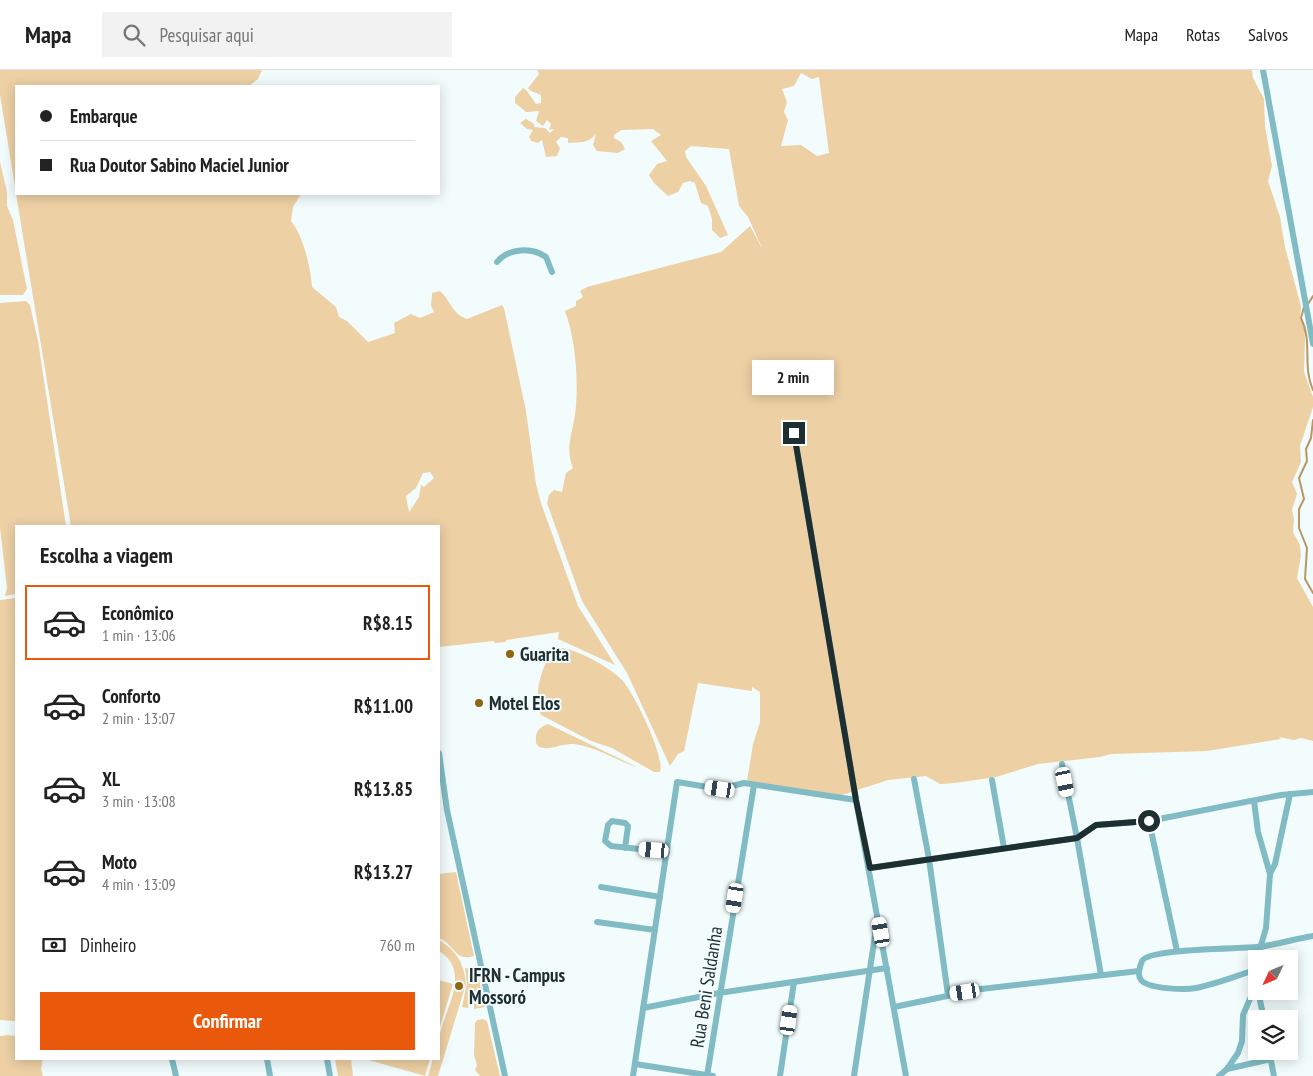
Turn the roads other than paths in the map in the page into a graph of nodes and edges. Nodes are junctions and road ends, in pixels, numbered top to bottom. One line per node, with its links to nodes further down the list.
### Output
1 (1264, 70): 4 (street)
2 (497, 262): 3 (street)
3 (552, 272)
4 (1313, 344)
5 (794, 433): 13 (street)
6 (440, 760): 53 (street)
7 (1062, 764): 16 (street)
8 (914, 779): 20 (street)
9 (992, 780): 18 (street)
10 (754, 785): 13 (street); 19 (street); 38 (street, Rua Beni Saldanha)
11 (1313, 792): 12 (street)
12 (1290, 794): 14 (street); 22 (street)
13 (856, 800): 21 (street)
14 (1254, 801): 15 (street); 22 (street)
15 (1149, 821): 16 (street); 31 (street)
16 (1077, 838): 18 (street); 36 (street)
17 (625, 848): 17 (street); 19 (street)
18 (1004, 848): 20 (street)
19 (667, 852): 24 (street)
20 (929, 859): 21 (street); 39 (street)
21 (870, 868): 25 (street)
22 (1270, 874): 29 (street)
23 (601, 887): 24 (street)
24 (660, 897): 27 (street)
25 (878, 915): 32 (street); 33 (street)
26 (597, 922): 27 (street)
27 (655, 930): 42 (street)
28 (1313, 936): 29 (street)
29 (1259, 946): 30 (street); 31 (street)
30 (1258, 950)
31 (1177, 951): 34 (street)
32 (887, 968): 33 (street); 41 (street)
33 (870, 971): 37 (street); 57 (street)
34 (1140, 971): 35 (street); 36 (street)
35 (1248, 972)
36 (1101, 975): 39 (street)
37 (794, 982): 38 (street); 56 (street)
38 (719, 993): 42 (street); 55 (street, Rua Beni Saldanha)
39 (948, 995): 41 (street)
40 (1250, 1000): 49 (street)
41 (894, 1006): 58 (street)
42 (643, 1008): 48 (street)
43 (172, 1060): 50 (street)
44 (267, 1060): 51 (street)
45 (327, 1060): 52 (street)
46 (1267, 1060): 49 (street)
47 (1271, 1060): 60 (street)
48 (635, 1064): 54 (street); 55 (street)
49 (1227, 1069): 59 (street)
50 (176, 1076)
51 (270, 1076)
52 (330, 1076)
53 (505, 1076)
54 (633, 1076)
55 (709, 1076)
56 (780, 1076)
57 (854, 1076)
58 (906, 1076)
59 (1219, 1076)
60 (1274, 1076)

